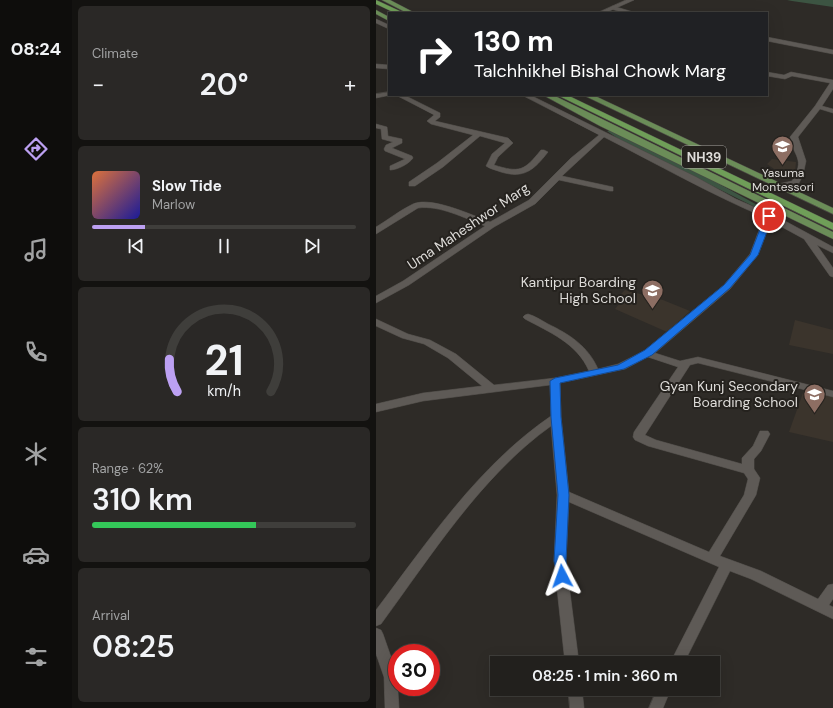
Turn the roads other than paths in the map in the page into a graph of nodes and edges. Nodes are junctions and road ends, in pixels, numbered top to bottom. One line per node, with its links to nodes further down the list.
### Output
1 (385, 0): 9 (main road)
2 (631, 0): 5 (street)
3 (376, 2): 8 (highway)
4 (376, 6): 7 (highway)
5 (613, 8): 10 (street); 11 (street)
6 (376, 12): 12 (main road)
7 (388, 12)
8 (398, 12)
9 (410, 12)
10 (603, 12)
11 (627, 12)
12 (388, 18)
13 (376, 21): 14 (street)
14 (388, 27)
15 (768, 39): 16 (street)
16 (833, 52)
17 (376, 66): 18 (street)
18 (388, 67)
19 (768, 74): 20 (street)
20 (833, 83): 29 (street)
21 (388, 94): 22 (street)
22 (376, 96)
23 (401, 96): 33 (street)
24 (527, 96): 32 (street)
25 (548, 96): 41 (main road)
26 (563, 96): 44 (highway, NH39)
27 (576, 96): 42 (highway, NH39)
28 (589, 96): 38 (main road)
29 (818, 107): 30 (street); 38 (street)
30 (833, 111)
31 (376, 126): 35 (street)
32 (603, 134): 36 (street, Uma Maheshwor Marg); 41 (street)
33 (477, 135): 34 (street); 37 (street)
34 (544, 152)
35 (393, 168)
36 (557, 176): 39 (street); 43 (street, Uma Maheshwor Marg)
37 (412, 184)
38 (781, 186): 40 (main road)
39 (610, 189)
40 (833, 211)
41 (773, 212): 46 (main road); 47 (street); 53 (street)
42 (833, 220)
43 (491, 225): 45 (street); 50 (street, Uma Maheshwor Marg)
44 (833, 227)
45 (376, 231)
46 (833, 236)
47 (807, 237): 48 (street); 49 (street)
48 (833, 250)
49 (833, 274)
50 (376, 300)
51 (528, 317): 55 (street)
52 (376, 322): 57 (street)
53 (648, 352): 54 (street); 55 (street)
54 (687, 362): 58 (street); 62 (street)
55 (595, 373): 56 (street)
56 (555, 381): 57 (street); 60 (street)
57 (491, 388): 59 (street)
58 (833, 394)
59 (376, 408)
60 (556, 417): 63 (street); 69 (street)
61 (764, 434): 62 (street)
62 (748, 470): 64 (street)
63 (563, 495): 64 (street); 71 (street)
64 (712, 558): 65 (street)
65 (727, 565): 67 (street); 72 (street)
66 (833, 589): 67 (street)
67 (821, 606): 68 (street)
68 (833, 613)
69 (376, 620)
70 (376, 634): 75 (street)
71 (571, 656)
72 (681, 656)
73 (576, 696): 76 (street)
74 (661, 696): 77 (street)
75 (392, 708)
76 (577, 708)
77 (656, 708)

